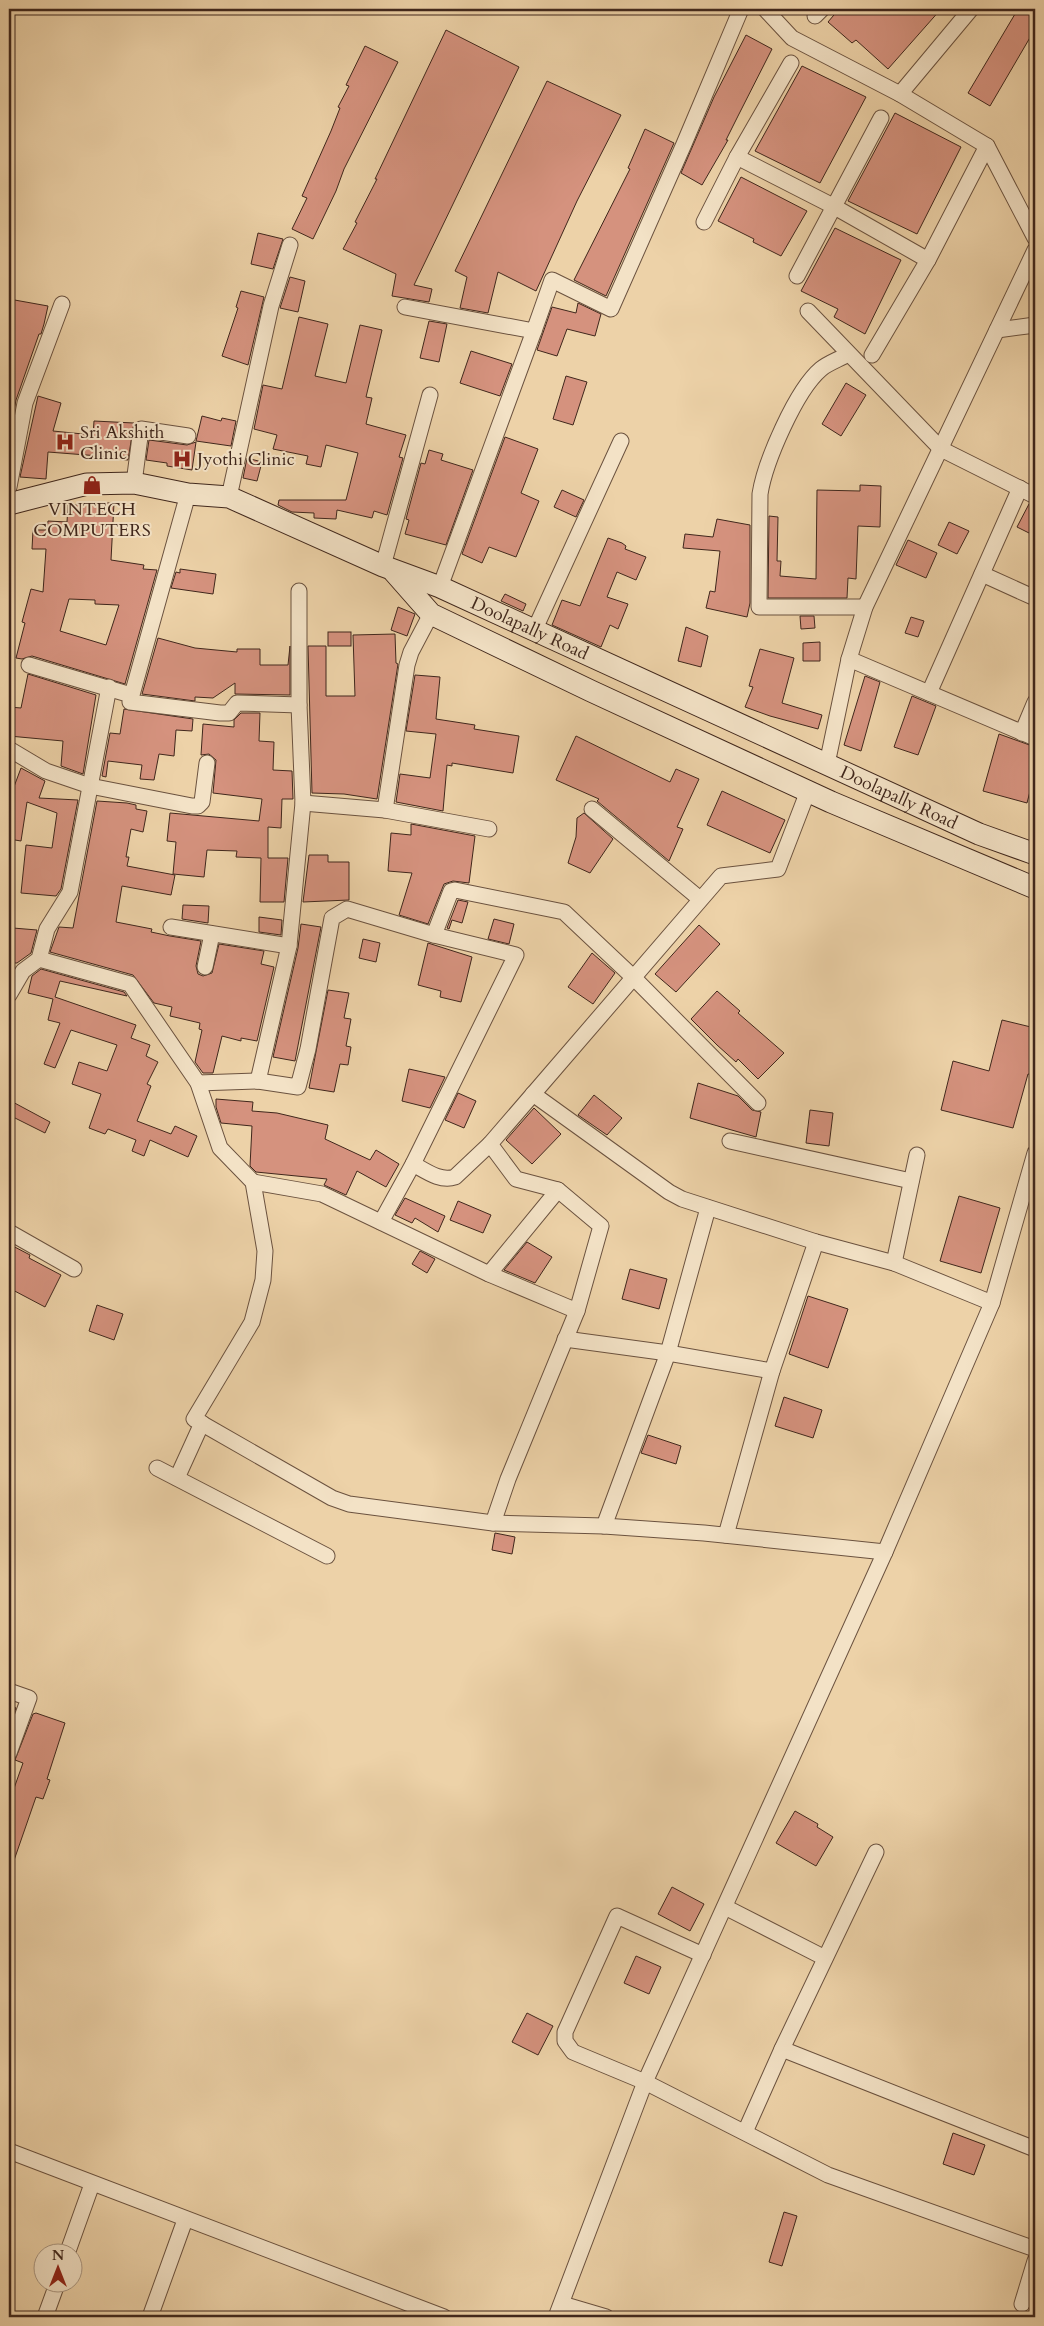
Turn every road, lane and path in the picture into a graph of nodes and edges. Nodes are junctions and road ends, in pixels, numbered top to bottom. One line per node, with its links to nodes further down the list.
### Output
1 (741, 9): 21 (street)
2 (765, 9): 5 (street)
3 (971, 9): 5 (street)
4 (791, 63): 8 (street)
5 (900, 94): 7 (street)
6 (881, 118): 9 (street)
7 (987, 146): 11 (street); 14 (street)
8 (737, 157): 9 (street); 10 (street)
9 (833, 206): 14 (street); 15 (street)
10 (704, 222)
11 (1035, 238)
12 (290, 245): 33 (street)
13 (1035, 250): 20 (street)
14 (928, 260): 23 (street)
15 (797, 276)
16 (62, 304): 29 (street)
17 (405, 307): 21 (street)
18 (808, 311): 22 (street)
19 (1035, 325): 20 (street)
20 (997, 330): 27 (street)
21 (534, 331): 37 (street)
22 (848, 354): 27 (street); 40 (street)
23 (872, 355)
24 (430, 394): 35 (street)
25 (188, 436): 28 (street)
26 (621, 441): 42 (street)
27 (941, 449): 30 (street); 40 (street)
28 (134, 483): 31 (main road, Doolapally Road); 34 (main road, Doolapally Road)
29 (9, 487)
30 (1020, 488): 32 (street); 36 (street)
31 (188, 494): 33 (main road, Doolapally Road); 47 (street)
32 (1035, 496)
33 (229, 497): 35 (main road, Doolapally Road)
34 (9, 504)
35 (388, 568): 37 (main road, Doolapally Road); 41 (main road)
36 (982, 574): 39 (street); 46 (street)
37 (440, 588): 42 (main road, Doolapally Road)
38 (299, 591): 49 (street)
39 (1035, 598)
40 (865, 606): 43 (street)
41 (432, 614): 55 (main road); 58 (street)
42 (534, 631): 53 (main road, Doolapally Road)
43 (850, 659): 46 (street); 53 (street)
44 (29, 665): 45 (street)
45 (109, 687): 47 (street); 54 (street)
46 (929, 693): 50 (street)
47 (131, 695): 49 (street)
48 (1035, 702): 50 (street)
49 (299, 705): 56 (street)
50 (1028, 735)
51 (9, 749): 54 (street)
52 (207, 763): 54 (street)
53 (827, 764): 60 (main road, Doolapally Road)
54 (90, 786): 67 (street)
55 (808, 791): 61 (main road); 62 (street)
56 (304, 803): 58 (street); 66 (street)
57 (592, 809): 62 (street)
58 (386, 810): 59 (street)
59 (489, 829)
60 (1035, 854)
61 (1035, 888)
62 (700, 899): 70 (street)
63 (171, 927): 64 (street)
64 (212, 934): 66 (street); 68 (street)
65 (434, 935): 70 (street); 72 (street); 80 (street)
66 (289, 946): 72 (street)
67 (39, 959): 69 (street); 73 (street)
68 (205, 967)
69 (16, 970): 71 (street)
70 (634, 978): 74 (street); 75 (street)
71 (9, 995)
72 (258, 1081): 73 (street)
73 (198, 1083): 82 (street)
74 (533, 1094): 77 (street); 84 (street)
75 (758, 1103)
76 (730, 1141): 81 (street)
77 (490, 1144): 80 (street); 83 (street)
78 (1035, 1153): 91 (street)
79 (916, 1155): 81 (street)
80 (413, 1164): 85 (street)
81 (911, 1181): 88 (street)
82 (252, 1182): 85 (street); 96 (street)
83 (558, 1190): 90 (street); 92 (street)
84 (708, 1208): 87 (street); 94 (street)
85 (381, 1222): 90 (street)
86 (9, 1232): 89 (street)
87 (816, 1242): 88 (street); 95 (street)
88 (894, 1263): 91 (street)
89 (74, 1269)
90 (489, 1274): 92 (street)
91 (992, 1303): 102 (street)
92 (577, 1311): 93 (street)
93 (565, 1339): 94 (street); 99 (street)
94 (668, 1353): 95 (street); 100 (street)
95 (772, 1371): 101 (street)
96 (202, 1423): 98 (street); 99 (street)
97 (157, 1468): 98 (street)
98 (177, 1478): 103 (street)
99 (493, 1522): 100 (street)
100 (604, 1526): 101 (street)
101 (726, 1535): 102 (street)
102 (886, 1552): 107 (street)
103 (327, 1556)
104 (9, 1691): 105 (street)
105 (9, 1753)
106 (876, 1852): 109 (street)
107 (724, 1907): 108 (street); 109 (street)
108 (703, 1955): 111 (street); 111 (street)
109 (825, 1958): 110 (street)
110 (782, 2049): 112 (street); 113 (street)
111 (645, 2082): 112 (street); 122 (street)
112 (745, 2132): 118 (street)
113 (1035, 2148)
114 (9, 2152): 115 (street)
115 (92, 2184): 116 (street); 117 (street)
116 (185, 2220): 124 (street); 125 (street)
117 (71, 2244)
118 (1035, 2249)
119 (1035, 2261): 121 (street)
120 (53, 2294): 123 (street)
121 (1022, 2304)
122 (559, 2310): 126 (street)
123 (45, 2317)
124 (150, 2317)
125 (444, 2317)
126 (606, 2317)

